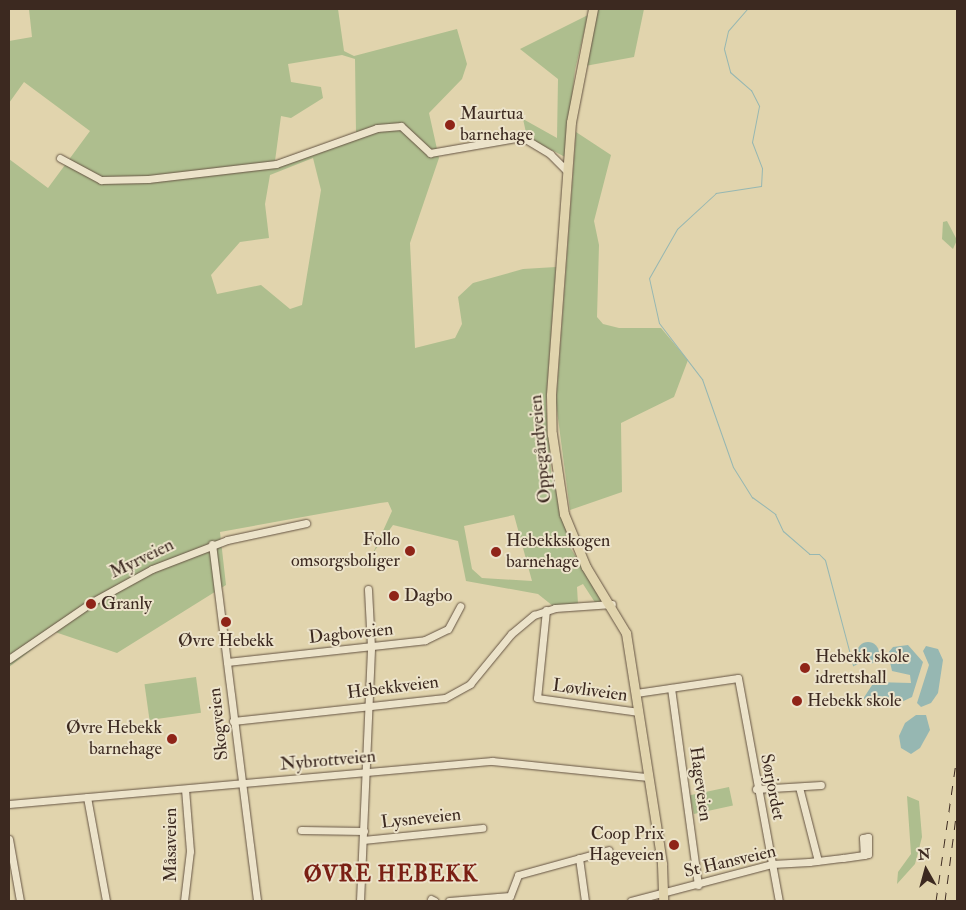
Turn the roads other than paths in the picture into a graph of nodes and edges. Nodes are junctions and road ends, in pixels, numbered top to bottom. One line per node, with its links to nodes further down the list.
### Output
1 (593, 9): 3 (main road, Oppegårdveien)
2 (60, 158): 3 (street)
3 (568, 172): 7 (main road, Oppegårdveien)
4 (306, 523): 5 (street, Myrveien)
5 (212, 544): 11 (street, Myrveien); 12 (street, Skogveien)
6 (368, 589): 10 (street, Lysneveien)
7 (612, 604): 9 (street, Hebekkveien); 14 (main road, Oppegårdveien)
8 (460, 606): 10 (street, Dagboveien)
9 (546, 610): 15 (street, Hebekkveien); 16 (street, Løvliveien)
10 (371, 647): 12 (street, Dagboveien); 15 (street, Lysneveien)
11 (9, 660)
12 (227, 662): 17 (street, Skogveien)
13 (671, 688): 14 (street); 24 (street, Sørjordet); 37 (street, Hageveien)
14 (636, 693): 16 (main road, Oppegårdveien)
15 (368, 707): 17 (street, Hebekkveien); 18 (street, Lysneveien)
16 (639, 712): 19 (main road, Oppegårdveien)
17 (234, 722): 20 (street, Skogveien)
18 (366, 772): 19 (street, Nybrottveien); 20 (street, Nybrottveien); 29 (street, Lysneveien)
19 (648, 778): 38 (main road, Oppegårdveien)
20 (239, 784): 23 (street, Nybrottveien); 43 (street, Skogveien)
21 (821, 786): 22 (street)
22 (799, 787): 24 (street); 35 (street)
23 (185, 789): 25 (street, Nybrottveien); 42 (street, Måsaveien)
24 (756, 789): 36 (street, Sørjordet)
25 (87, 797): 26 (street, Nybrottveien); 41 (street)
26 (9, 804)
27 (482, 828): 31 (street, Lysneveien)
28 (301, 830): 29 (street, Lysneveien)
29 (364, 831): 31 (street, Lysneveien)
30 (9, 839): 40 (street)
31 (364, 840): 44 (street, Lysneveien)
32 (609, 850): 34 (street)
33 (864, 855): 35 (street, St Hansveien)
34 (579, 858): 39 (street); 46 (street)
35 (818, 861): 36 (street, St Hansveien)
36 (772, 864): 37 (street, St Hansveien); 48 (street, Sørjordet)
37 (698, 885): 38 (street, St Hansveien)
38 (663, 897): 47 (street, St Hansveien)
39 (510, 899): 45 (street)
40 (20, 901)
41 (106, 901)
42 (184, 901)
43 (257, 901)
44 (360, 901)
45 (449, 901)
46 (585, 901)
47 (631, 901)
48 (780, 901)

